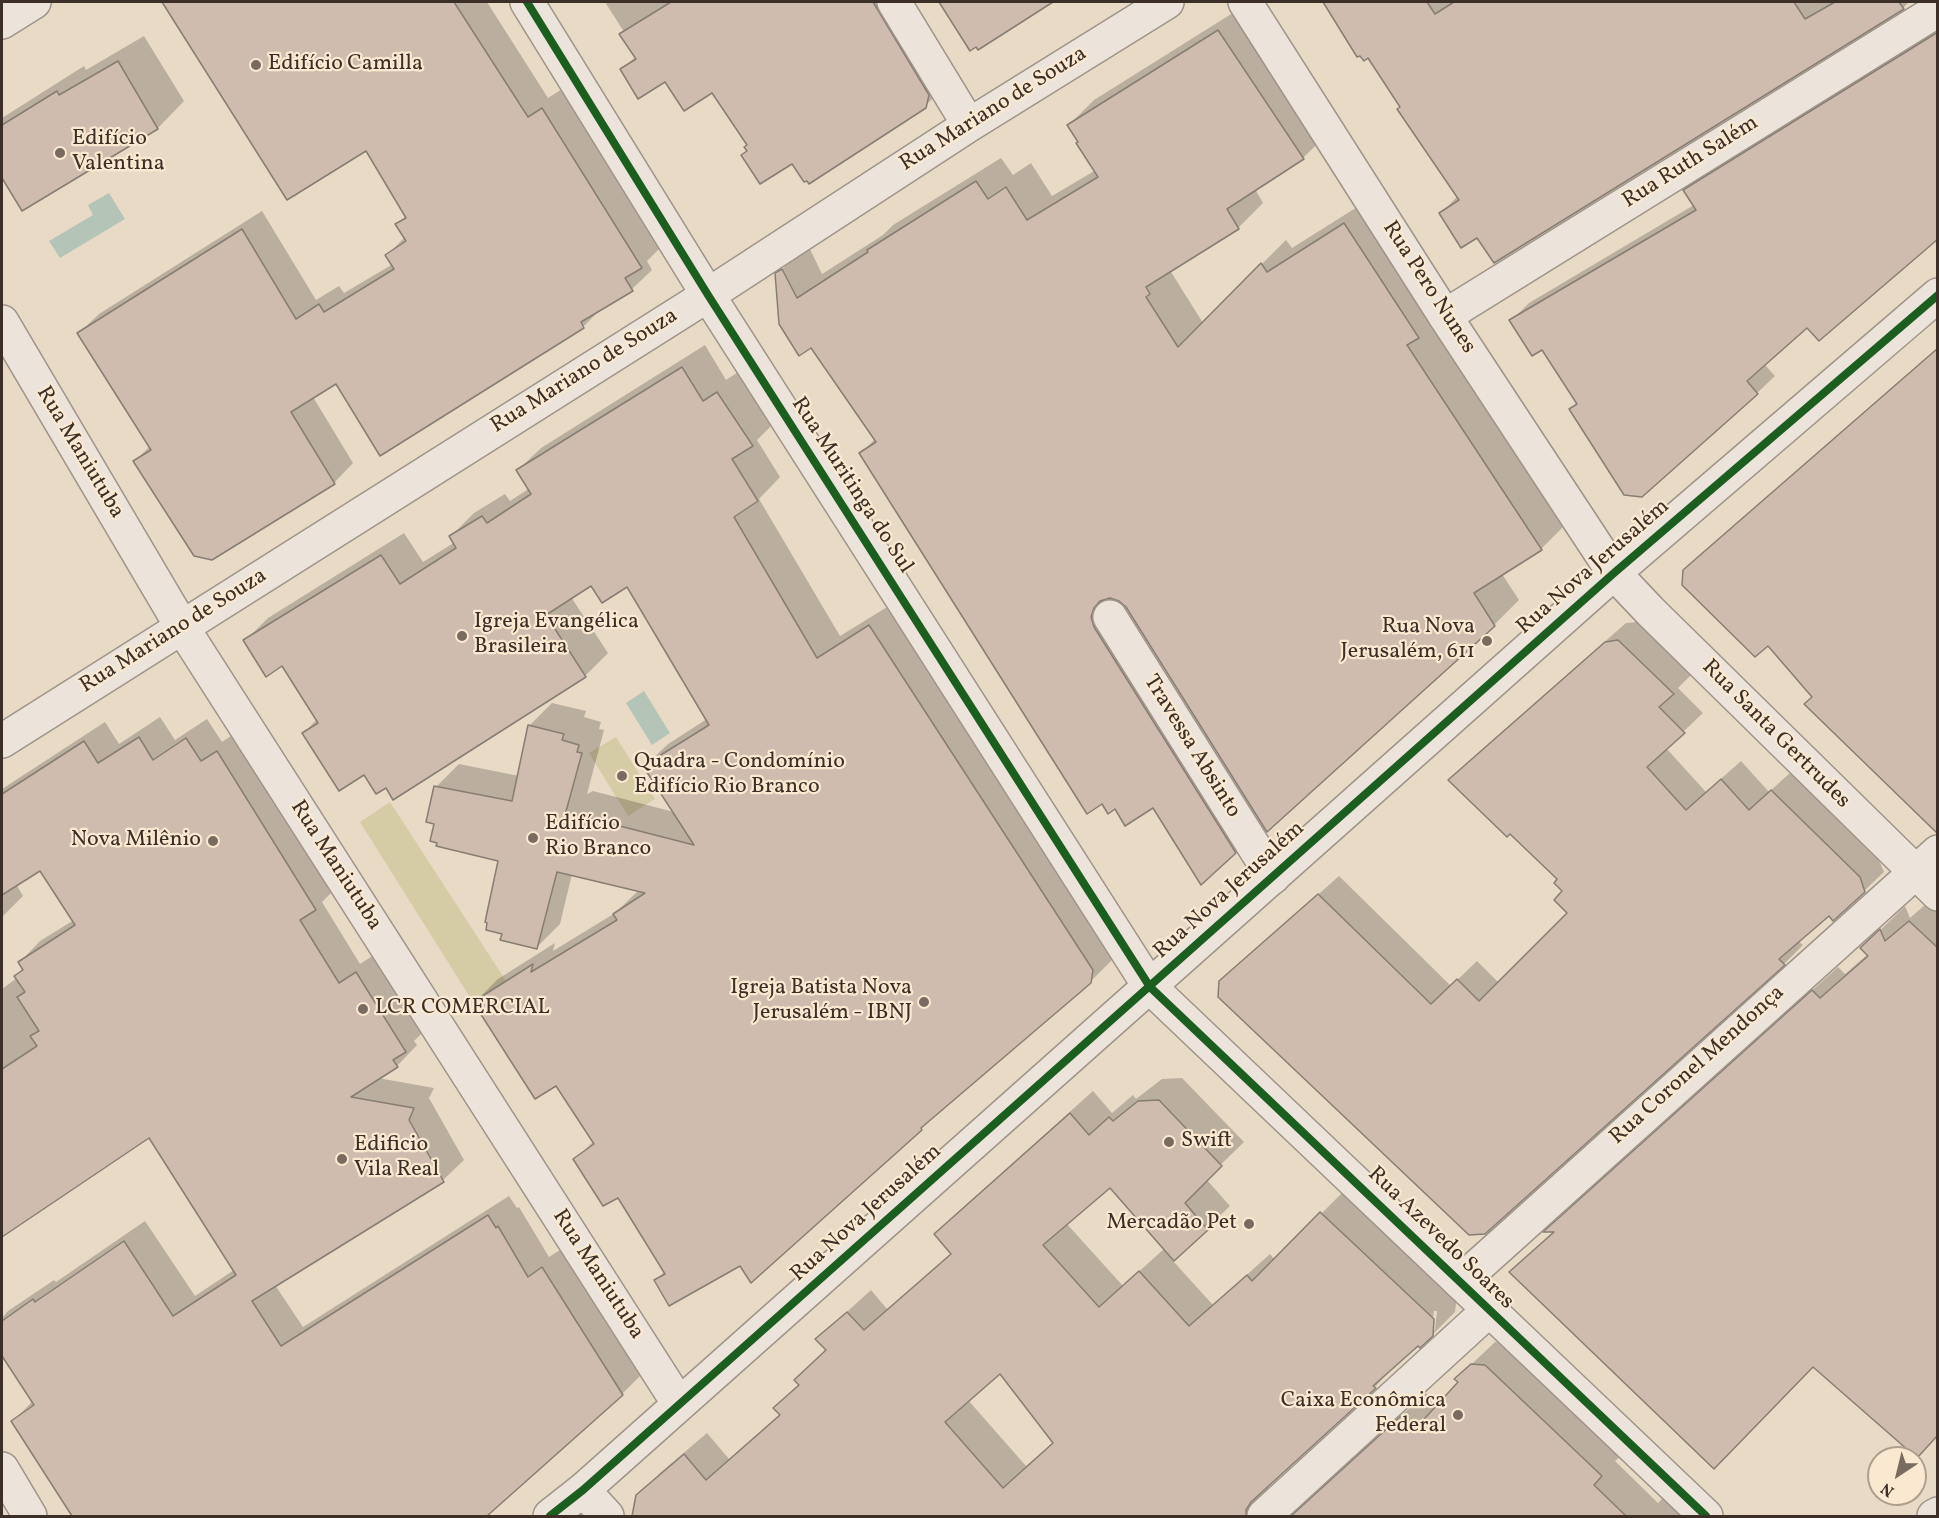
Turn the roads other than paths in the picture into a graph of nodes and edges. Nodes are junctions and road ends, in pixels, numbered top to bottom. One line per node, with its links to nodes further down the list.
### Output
1 (34, 2): 7 (street)
2 (527, 2): 9 (street, Rua Muritinga do Sul)
3 (894, 2): 8 (street)
4 (1167, 2): 8 (street, Rua Mariano de Souza)
5 (1245, 2): 11 (street, Rua Pero Nunes)
6 (1938, 10): 11 (street, Rua Ruth Salém)
7 (2, 22)
8 (969, 125): 9 (street, Rua Mariano de Souza)
9 (708, 295): 15 (street, Rua Mariano de Souza); 20 (street, Rua Muritinga do Sul)
10 (1938, 295): 13 (street, Rua Nova Jerusalém)
11 (1445, 316): 13 (street, Rua Pero Nunes)
12 (2, 322): 15 (street, Rua Maniutuba)
13 (1614, 573): 17 (street, Rua Santa Gertrudes); 18 (street, Rua Nova Jerusalém)
14 (1110, 617): 18 (street, Travessa Absinto)
15 (182, 627): 16 (street, Rua Mariano de Souza); 23 (street, Rua Maniutuba)
16 (2, 741)
17 (1926, 862): 19 (street, Rua Santa Gertrudes); 21 (street, Rua Coronel Mendonça)
18 (1273, 878): 20 (street, Rua Nova Jerusalém)
19 (1938, 894)
20 (1150, 987): 21 (street, Rua Azevedo Soares); 23 (street, Rua Nova Jerusalém)
21 (1460, 1282): 22 (street, Rua Azevedo Soares)
22 (1489, 1310): 29 (street); 30 (street, Rua Azevedo Soares)
23 (679, 1404): 25 (street, Rua Nova Jerusalém)
24 (2, 1469): 26 (street)
25 (583, 1490): 27 (street, Rua Nova Jerusalém); 28 (street)
26 (30, 1516)
27 (550, 1516)
28 (607, 1516)
29 (1264, 1516)
30 (1706, 1516)

